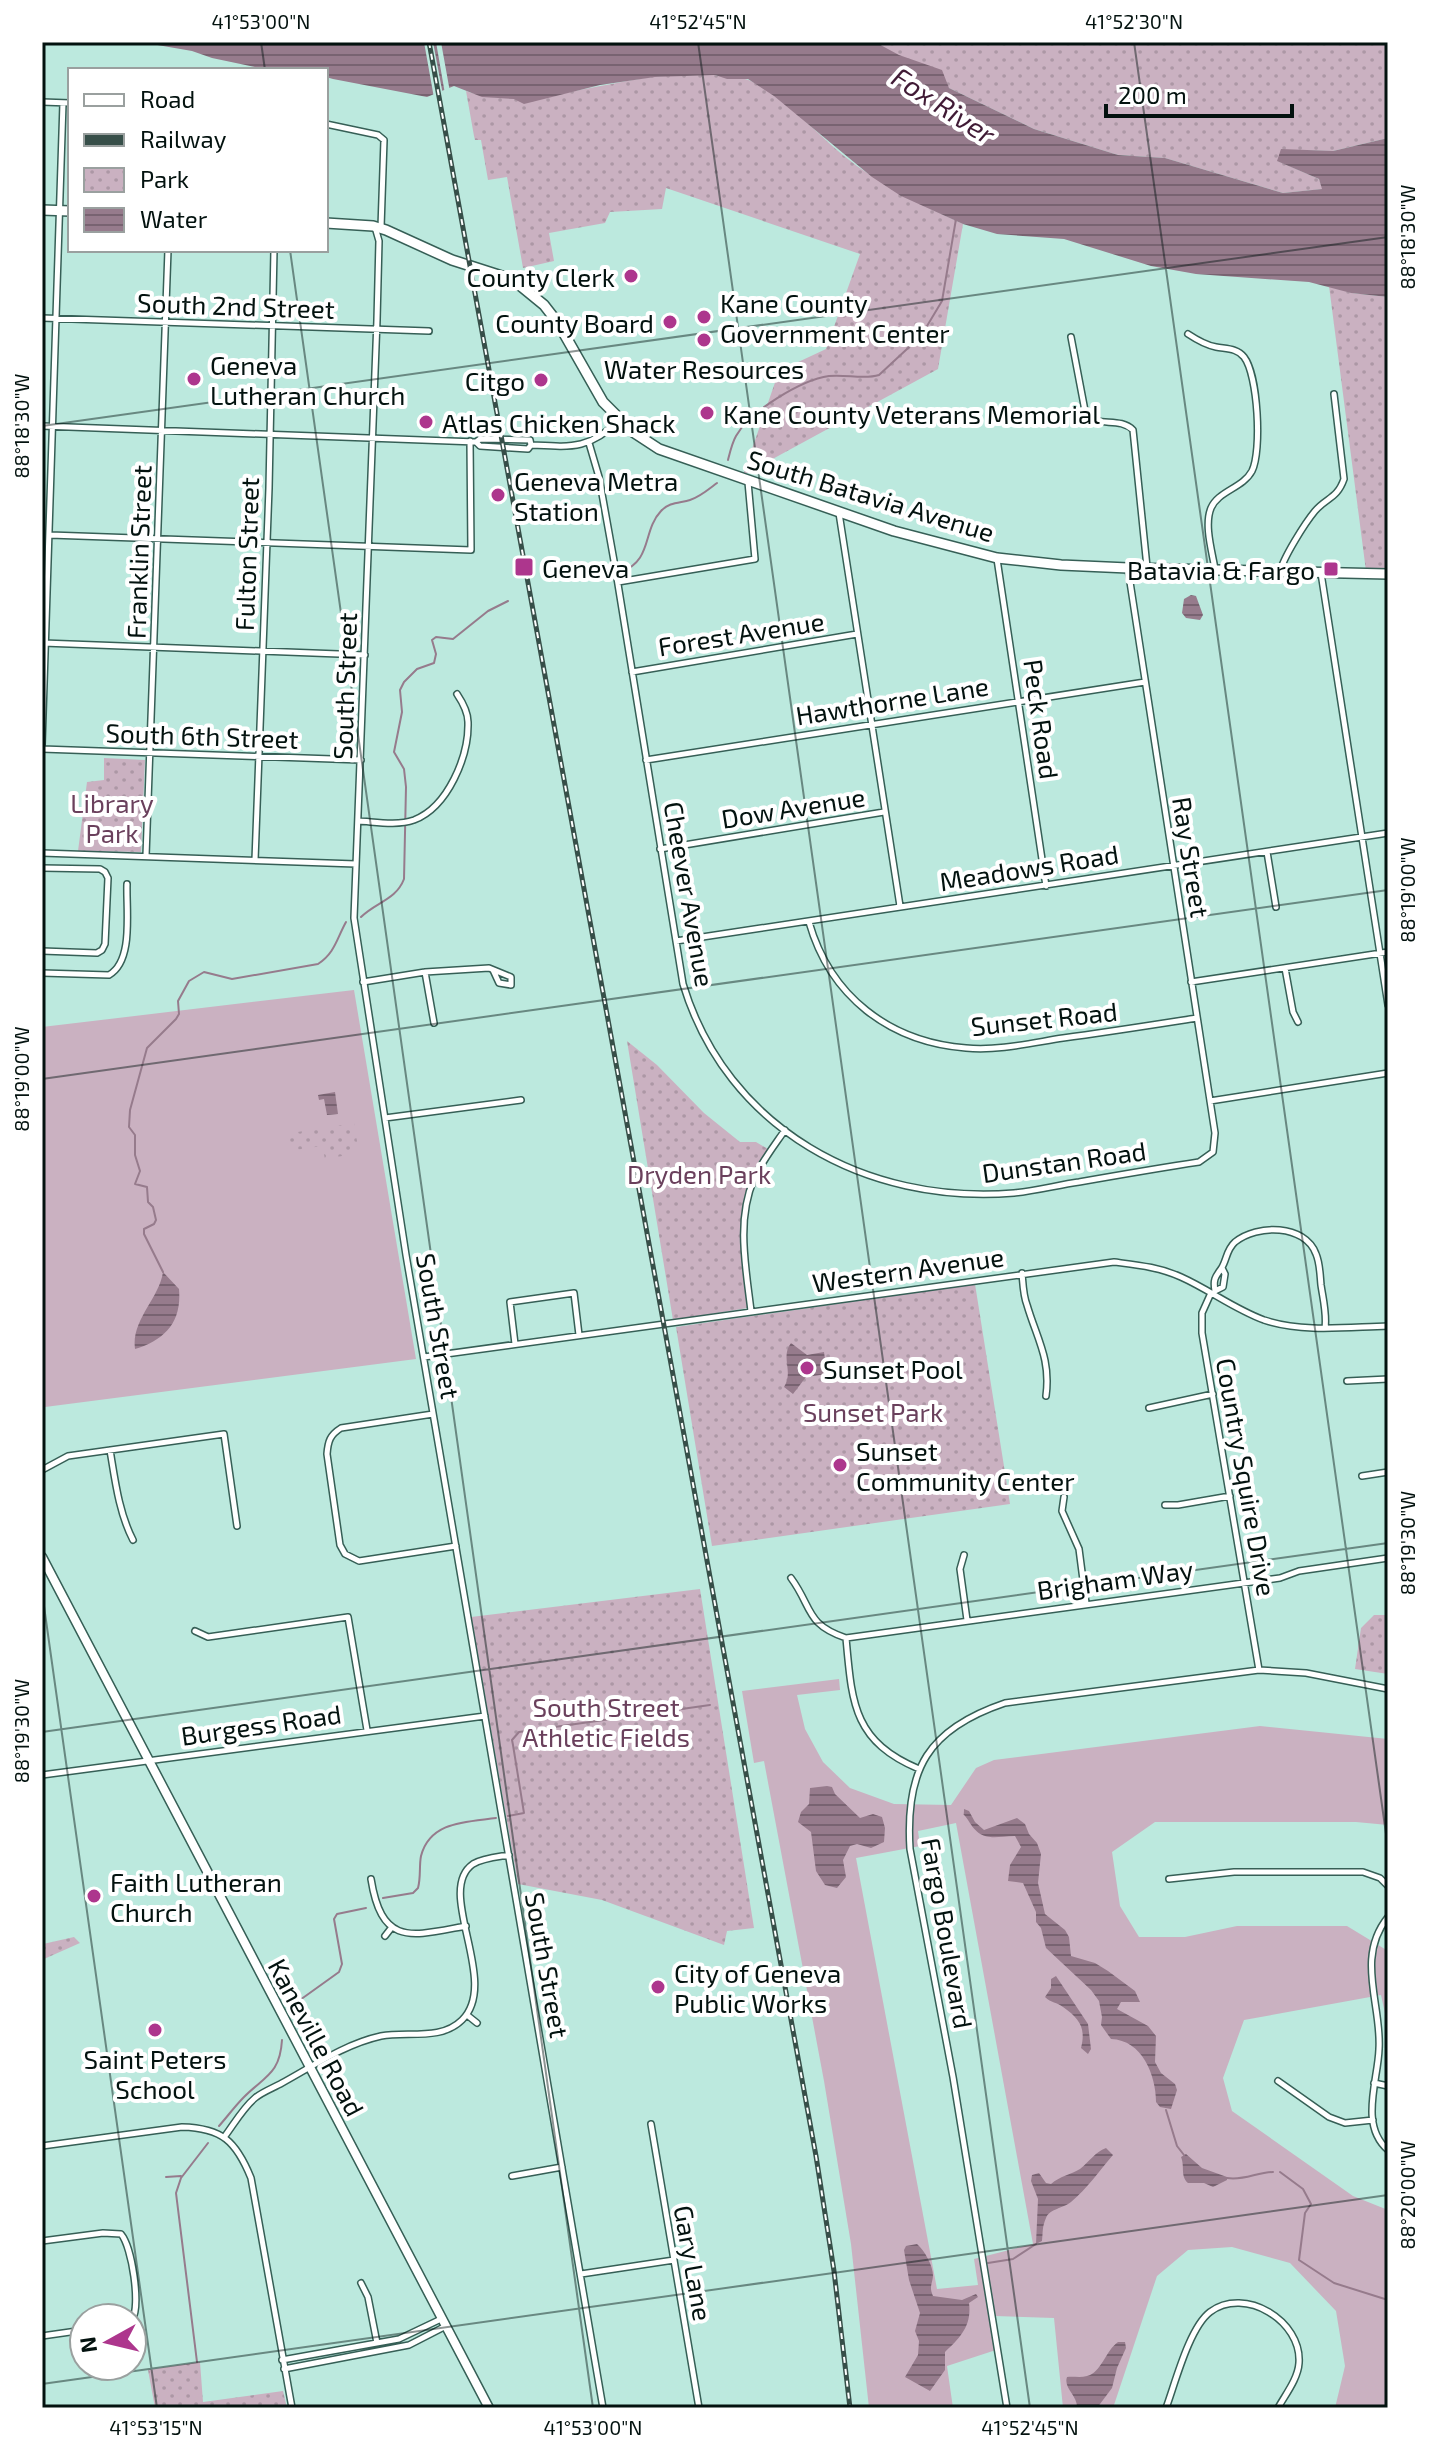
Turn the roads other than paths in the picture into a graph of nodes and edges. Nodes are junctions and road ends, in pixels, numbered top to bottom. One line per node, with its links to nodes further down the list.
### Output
1 (42, 102): 2 (street)
2 (66, 103): 5 (street)
3 (328, 124): 7 (street, South Street)
4 (42, 210): 5 (main road)
5 (65, 210): 12 (street)
6 (328, 223): 7 (main road, South Batavia Avenue)
7 (381, 228): 8 (street); 8 (street, South Street); 20 (main road, South Batavia Avenue)
8 (379, 241): 15 (street, South Street)
9 (168, 252): 13 (street, Franklin Street)
10 (274, 252): 14 (street, Fulton Street)
11 (42, 318): 12 (street, South 2nd Street)
12 (56, 319): 13 (street, South 2nd Street); 22 (street)
13 (164, 323): 14 (street, South 2nd Street); 23 (street, Franklin Street)
14 (272, 325): 15 (street, South 2nd Street); 24 (street, Fulton Street)
15 (377, 329): 16 (street, South 2nd Street); 25 (street, South Street)
16 (429, 331)
17 (1188, 334): 37 (street)
18 (1071, 337): 36 (street)
19 (1334, 394): 38 (street)
20 (619, 420): 27 (street); 28 (main road, South Batavia Avenue)
21 (42, 426): 22 (street)
22 (52, 427): 23 (street); 30 (street)
23 (160, 430): 24 (street); 31 (street, Franklin Street)
24 (270, 434): 25 (street); 32 (street, Fulton Street)
25 (373, 438): 26 (street); 33 (street, South Street)
26 (473, 442): 27 (street); 33 (street)
27 (589, 443): 41 (street, Cheever Avenue)
28 (748, 482): 29 (main road, South Batavia Avenue); 41 (street)
29 (839, 512): 34 (main road, South Batavia Avenue); 42 (street)
30 (50, 535): 31 (street); 43 (street)
31 (158, 539): 32 (street); 44 (street, Franklin Street)
32 (267, 543): 33 (street); 45 (street, Fulton Street)
33 (369, 546): 46 (street, South Street)
34 (997, 558): 35 (main road, South Batavia Avenue); 50 (street, Peck Road)
35 (1128, 568): 36 (main road, South Batavia Avenue); 48 (street, Ray Street)
36 (1147, 568): 37 (main road, South Batavia Avenue)
37 (1215, 570): 38 (main road, South Batavia Avenue)
38 (1280, 572): 39 (main road, South Batavia Avenue)
39 (1321, 573): 40 (main road, South Batavia Avenue); 60 (street)
40 (1388, 574)
41 (618, 582): 47 (street, Cheever Avenue)
42 (857, 634): 47 (street, Forest Avenue); 51 (street)
43 (44, 643): 44 (street); 52 (street)
44 (154, 647): 45 (street); 53 (street, Franklin Street)
45 (263, 651): 46 (street); 54 (street, Fulton Street)
46 (365, 655): 55 (street, South Street)
47 (632, 672): 56 (street, Cheever Avenue)
48 (1145, 682): 50 (street, Hawthorne Lane); 67 (street, Ray Street)
49 (457, 694): 58 (street)
50 (1019, 701): 51 (street, Hawthorne Lane); 70 (street, Peck Road)
51 (871, 724): 56 (street, Hawthorne Lane); 57 (street)
52 (42, 747): 53 (street, South 6th Street)
53 (150, 753): 54 (street, South 6th Street); 64 (street, Franklin Street)
54 (259, 757): 55 (street, South 6th Street); 65 (street, Fulton Street)
55 (361, 760): 58 (street, South Street)
56 (646, 760): 61 (street, Cheever Avenue)
57 (884, 812): 61 (street, Dow Avenue); 71 (street)
58 (359, 821): 66 (street, South Street)
59 (1388, 833): 60 (street, Meadows Road)
60 (1361, 838): 62 (street, Meadows Road); 77 (street)
61 (660, 849): 74 (street, Cheever Avenue)
62 (1267, 852): 67 (street, Meadows Road); 72 (street)
63 (42, 853): 64 (street)
64 (146, 856): 65 (street)
65 (255, 860): 66 (street)
66 (356, 864): 82 (street, South Street)
67 (1173, 865): 70 (street, Meadows Road); 83 (street, Ray Street)
68 (42, 868): 75 (street)
69 (127, 884): 81 (street)
70 (1046, 886): 71 (street, Meadows Road)
71 (900, 907): 73 (street, Meadows Road)
72 (1276, 907)
73 (809, 922): 74 (street, Meadows Road); 85 (street, Sunset Road)
74 (676, 941): 92 (street, Cheever Avenue)
75 (42, 951)
76 (1388, 952): 77 (street)
77 (1379, 954): 78 (street); 84 (street)
78 (1285, 968): 83 (street); 86 (street)
79 (493, 970): 79 (street); 80 (street)
80 (425, 972): 82 (street); 87 (street)
81 (42, 973)
82 (363, 982): 91 (street, South Street)
83 (1191, 982): 85 (street, Ray Street)
84 (1388, 1005)
85 (1197, 1018): 90 (street, Ray Street)
86 (1298, 1022)
87 (434, 1023)
88 (1388, 1073): 90 (street)
89 (521, 1100): 91 (street)
90 (1210, 1101): 93 (street, Ray Street)
91 (385, 1118): 102 (street, South Street)
92 (785, 1130): 93 (street, Dunstan Road); 97 (street)
93 (1213, 1152)
94 (1222, 1268): 99 (street)
95 (1022, 1273): 96 (street, Western Avenue); 97 (street, Western Avenue); 106 (street)
96 (1211, 1293): 99 (street, Western Avenue); 105 (street, Country Squire Drive)
97 (751, 1311): 100 (street, Western Avenue)
98 (1388, 1326): 99 (street, Western Avenue)
99 (1325, 1328)
100 (579, 1335): 101 (street, Western Avenue); 101 (street)
101 (515, 1344): 102 (street, Western Avenue)
102 (424, 1357): 108 (street, South Street)
103 (1388, 1379): 104 (street)
104 (1347, 1381)
105 (1213, 1394): 107 (street); 113 (street, Country Squire Drive)
106 (1046, 1396)
107 (1149, 1408)
108 (433, 1414): 118 (street, South Street); 118 (street)
109 (110, 1450): 110 (street); 116 (street); 117 (street)
110 (42, 1470)
111 (1388, 1472): 112 (street)
112 (1362, 1476)
113 (1230, 1496): 115 (street); 123 (street, Country Squire Drive)
114 (1064, 1497): 124 (street)
115 (1165, 1505)
116 (237, 1526)
117 (133, 1540)
118 (456, 1546): 130 (street, South Street)
119 (964, 1555): 125 (street)
120 (42, 1557): 132 (main road, Kaneville Road)
121 (1388, 1558): 123 (street, Brigham Way)
122 (791, 1578): 127 (street)
123 (1244, 1582): 124 (street, Brigham Way); 128 (street, Country Squire Drive)
124 (1086, 1603): 125 (street, Brigham Way)
125 (967, 1620): 127 (street, Brigham Way)
126 (195, 1631): 131 (street)
127 (846, 1638): 133 (street)
128 (1259, 1670): 129 (street, Fargo Boulevard); 133 (street, Fargo Boulevard)
129 (1388, 1689)
130 (485, 1716): 131 (street, Burgess Road); 135 (street, South Street)
131 (367, 1730): 132 (street, Burgess Road)
132 (148, 1760): 134 (street, Burgess Road); 145 (main road, Kaneville Road)
133 (919, 1769): 172 (street, Fargo Boulevard)
134 (42, 1775)
135 (509, 1855): 140 (street); 154 (street, South Street)
136 (371, 1879): 141 (street)
137 (1169, 1879): 138 (street)
138 (1388, 1886)
139 (1388, 1917): 147 (street)
140 (466, 1926): 141 (street); 143 (street)
141 (392, 1927): 142 (street)
142 (385, 1936)
143 (467, 2015): 144 (street); 145 (street)
144 (477, 2023)
145 (310, 2067): 151 (street); 161 (main road, Kaneville Road)
146 (1278, 2081): 149 (street)
147 (1374, 2083): 148 (street); 149 (street)
148 (1388, 2086)
149 (1373, 2120): 153 (street)
150 (651, 2124): 157 (street, Gary Lane)
151 (225, 2136): 152 (street); 166 (street)
152 (42, 2146)
153 (1388, 2150)
154 (562, 2167): 155 (street); 158 (street, South Street)
155 (512, 2176)
156 (42, 2241): 160 (street)
157 (674, 2260): 158 (street); 171 (street, Gary Lane)
158 (581, 2274): 170 (street, South Street)
159 (361, 2283): 164 (street)
160 (136, 2302)
161 (444, 2322): 164 (street); 165 (street); 169 (main road, Kaneville Road)
162 (68, 2332): 163 (street)
163 (42, 2336)
164 (376, 2343): 165 (street); 166 (street)
165 (378, 2352): 167 (street)
166 (282, 2360): 167 (street)
167 (284, 2369): 168 (street)
168 (292, 2408)
169 (489, 2408)
170 (603, 2408)
171 (699, 2408)
172 (1007, 2408)
173 (1166, 2408): 174 (street)
174 (1278, 2408)

